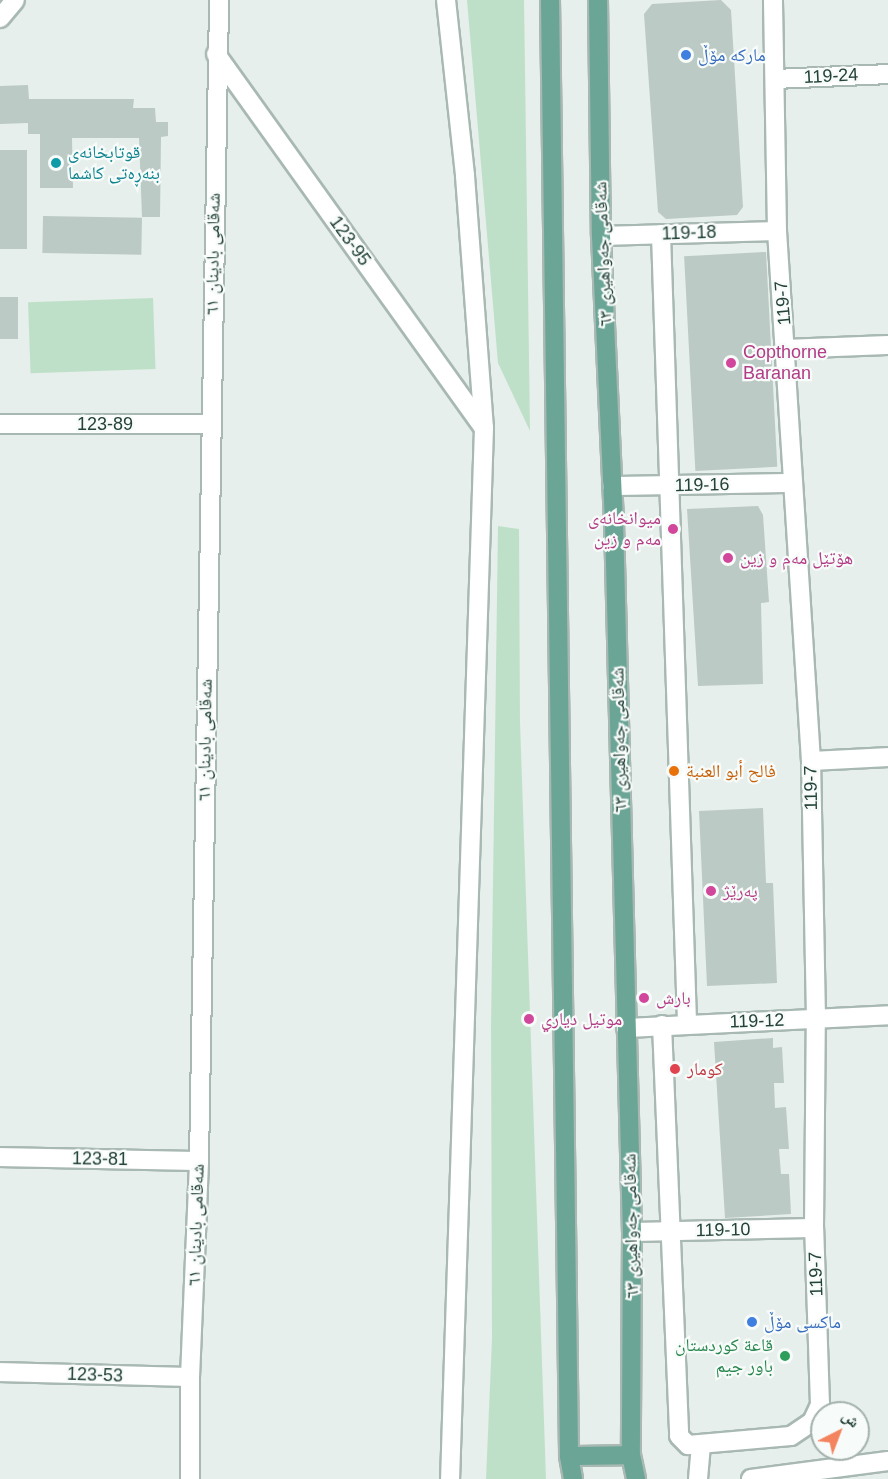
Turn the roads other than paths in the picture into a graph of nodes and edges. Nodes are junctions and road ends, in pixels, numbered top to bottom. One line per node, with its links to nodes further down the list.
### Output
1 (15, 0): 7 (street)
2 (219, 0): 8 (street, شەقامی بادینان ٦١)
3 (446, 0): 18 (street)
4 (550, 0): 38 (main road)
5 (598, 0): 13 (main road, شەقامی جەواهیری ٦٣)
6 (773, 0): 10 (street, 119-7)
7 (0, 18)
8 (216, 54): 17 (street, شەقامی بادینان ٦١); 18 (street, 123-95)
9 (888, 74): 10 (street, 119-24)
10 (775, 79): 11 (street, 119-7)
11 (777, 231): 12 (street, 119-18); 15 (street, 119-7)
12 (661, 234): 13 (street, 119-18); 20 (street)
13 (601, 236): 21 (main road, شەقامی جەواهیری ٦٣)
14 (888, 345): 15 (street)
15 (787, 349): 19 (street, 119-7)
16 (0, 424): 17 (street, 123-89)
17 (210, 424): 30 (street, شەقامی بادینان ٦١)
18 (484, 428): 41 (street)
19 (791, 483): 20 (street, 119-16); 23 (street, 119-7)
20 (670, 485): 21 (street, 119-16); 26 (street)
21 (612, 486): 28 (main road, شەقامی جەواهیری ٦٣)
22 (888, 757): 23 (street)
23 (810, 761): 25 (street, 119-7)
24 (888, 1015): 25 (street, 119-12)
25 (816, 1019): 26 (street, 119-12); 31 (street, 119-7)
26 (687, 1024): 27 (street, 119-12)
27 (662, 1025): 28 (street, 119-12); 32 (street)
28 (626, 1028): 33 (main road, شەقامی جەواهیری ٦٣)
29 (0, 1157): 30 (street, 123-81)
30 (199, 1161): 35 (street, شەقامی بادینان ٦١)
31 (814, 1228): 32 (street, 119-10); 36 (street, 119-7)
32 (668, 1231): 33 (street, 119-10); 36 (street)
33 (632, 1232): 37 (main road, شەقامی جەواهیری ٦٣)
34 (0, 1372): 35 (street, 123-53)
35 (190, 1377): 40 (street, شەقامی بادینان ٦١)
36 (701, 1444): 44 (street)
37 (631, 1455): 38 (main road); 43 (main road, شەقامی جەواهیری ٦٣)
38 (569, 1456): 42 (main road)
39 (888, 1461): 45 (street)
40 (190, 1479)
41 (450, 1479)
42 (573, 1479)
43 (636, 1479)
44 (698, 1479)
45 (751, 1479)

